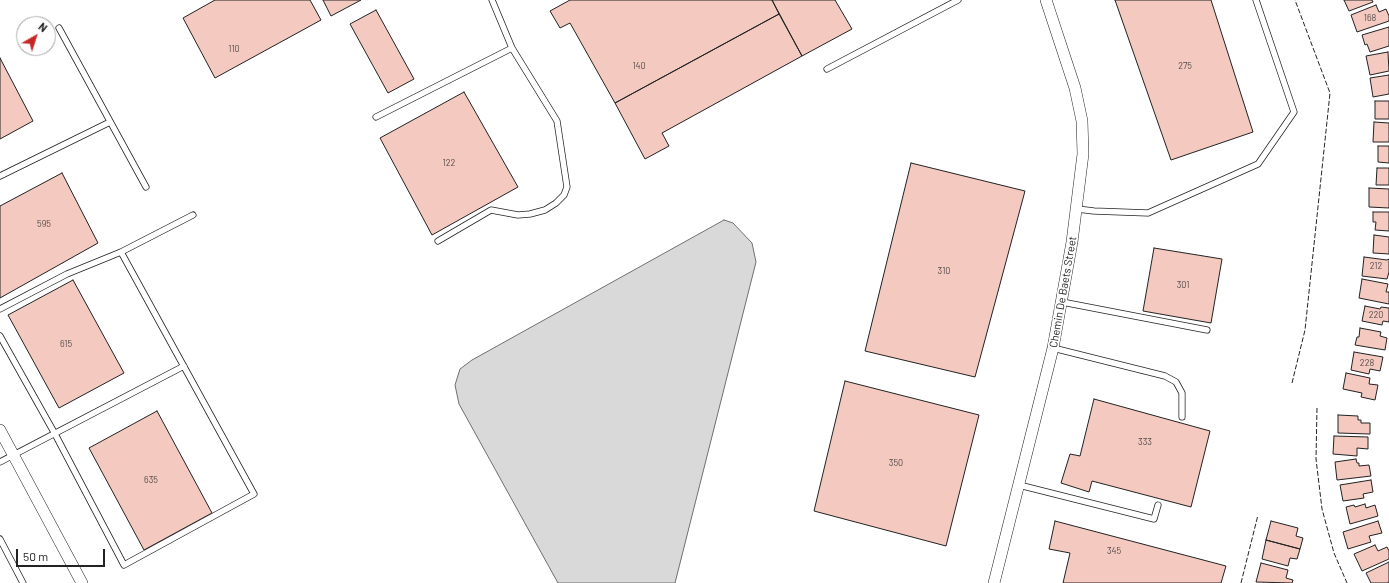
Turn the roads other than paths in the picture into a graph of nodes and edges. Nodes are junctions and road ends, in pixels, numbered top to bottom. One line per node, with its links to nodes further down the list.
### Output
1 (492, 0): 6 (lane)
2 (958, 0): 7 (lane)
3 (1046, 0): 12 (street, Chemin De Baets Street)
4 (1256, 0): 12 (lane)
5 (59, 28): 9 (lane)
6 (512, 48): 8 (lane); 14 (lane)
7 (827, 69)
8 (376, 117)
9 (110, 122): 10 (lane); 11 (lane)
10 (0, 176)
11 (146, 187)
12 (1077, 209): 16 (street, Chemin De Baets Street)
13 (193, 215): 15 (lane)
14 (438, 240)
15 (121, 252): 17 (lane); 21 (lane)
16 (1062, 302): 18 (lane); 20 (street, Chemin De Baets Street)
17 (0, 309)
18 (1208, 330)
19 (0, 336): 24 (lane)
20 (1053, 348): 22 (lane); 27 (street, Chemin De Baets Street)
21 (184, 366): 24 (lane); 24 (lane)
22 (1182, 417)
23 (0, 430): 25 (street)
24 (55, 434): 25 (lane)
25 (14, 455): 26 (lane); 31 (street)
26 (0, 462)
27 (1019, 484): 28 (lane); 32 (street, Chemin De Baets Street)
28 (1158, 505)
29 (0, 539): 30 (lane)
30 (23, 583)
31 (82, 583)
32 (994, 583)

